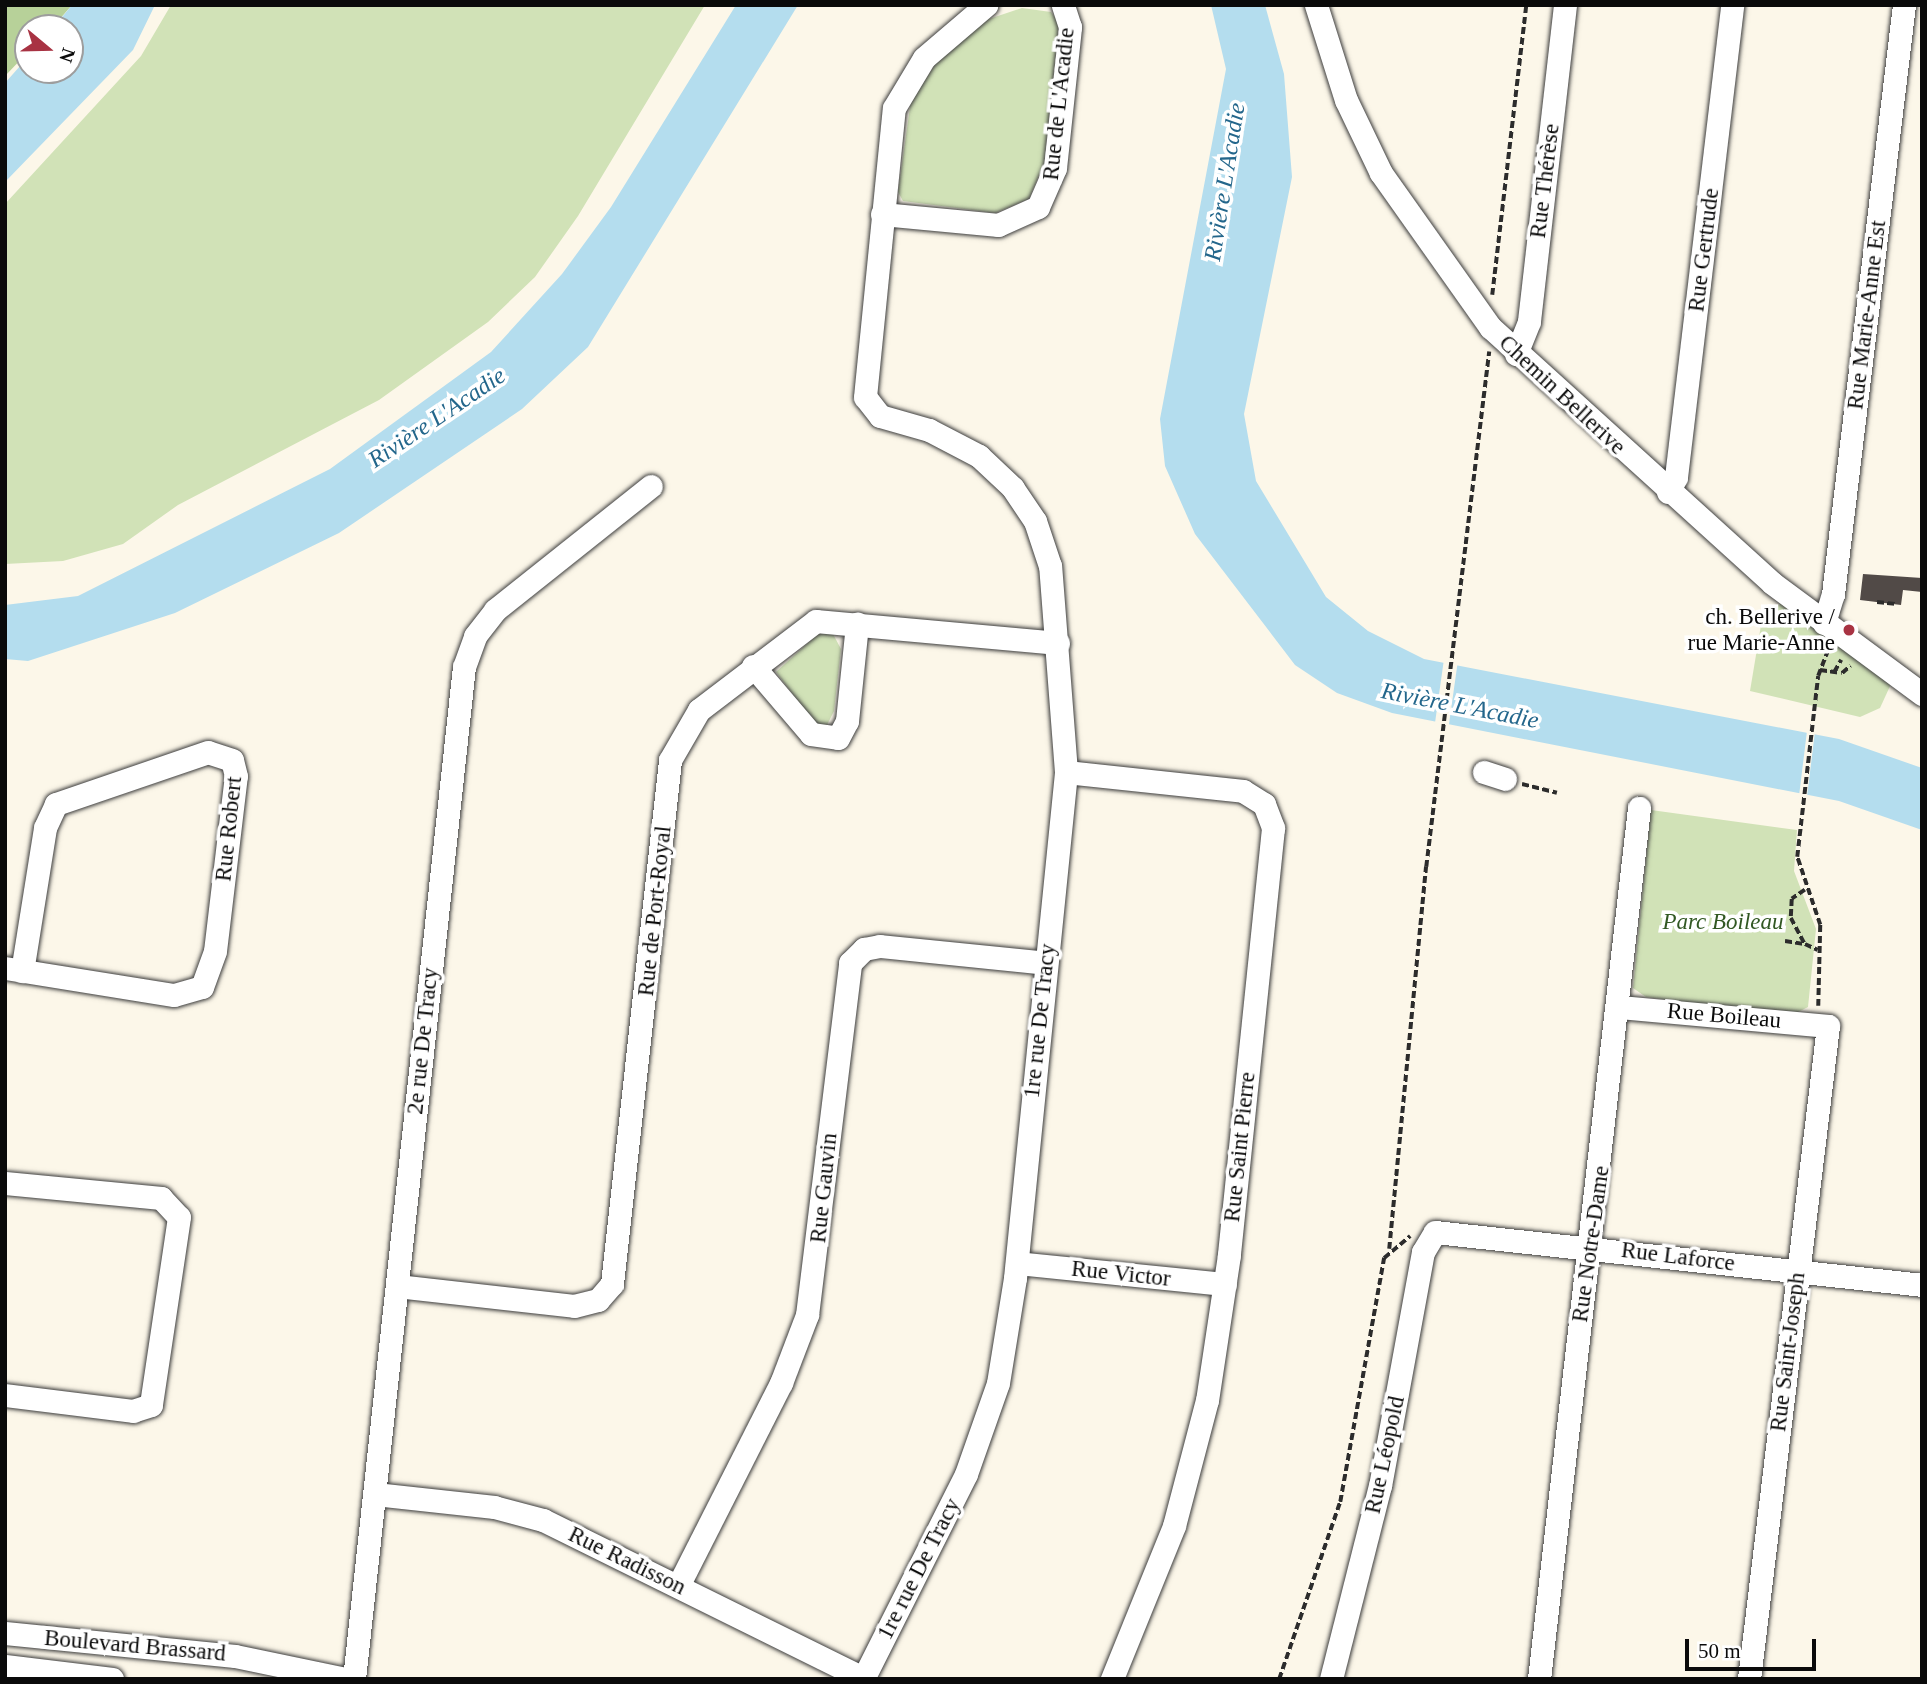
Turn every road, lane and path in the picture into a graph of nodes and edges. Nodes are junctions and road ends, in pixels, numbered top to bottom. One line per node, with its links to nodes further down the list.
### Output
1 (986, 5): 8 (street)
2 (1063, 5): 8 (street, Rue de L'Acadie)
3 (1316, 5): 11 (street, Chemin Bellerive)
4 (1526, 5): 9 (path)
5 (1565, 5): 11 (street, Rue Thérèse)
6 (1732, 5): 13 (street, Rue Gertrude)
7 (1904, 5): 17 (street, Rue Marie-Anne Est)
8 (882, 214): 18 (street, 1re rue De Tracy)
9 (1490, 308)
10 (1490, 343): 41 (path)
11 (1516, 354): 13 (street, Chemin Bellerive)
12 (651, 486): 46 (street, 2e rue De Tracy)
13 (1668, 492): 17 (street, Chemin Bellerive)
14 (1877, 602): 15 (path)
15 (1895, 604)
16 (857, 624): 18 (street, Rue de Port-Royal); 21 (street, Rue de Port-Royal); 21 (street)
17 (1826, 631): 19 (path); 24 (street, Chemin Bellerive)
18 (1058, 643): 25 (street, 1re rue De Tracy)
19 (1828, 651): 20 (path); 22 (path)
20 (1841, 660): 23 (path); 23 (path)
21 (753, 666): 46 (street, Rue de Port-Royal)
22 (1820, 670): 23 (path); 29 (path)
23 (1834, 672)
24 (1922, 694)
25 (1066, 772): 33 (street, 1re rue De Tracy); 44 (street, Rue Saint Pierre)
26 (1494, 776): 27 (path)
27 (1557, 793)
28 (1639, 808): 36 (street, Rue Notre-Dame)
29 (1805, 890): 31 (path); 32 (path)
30 (1784, 941): 31 (path)
31 (1805, 944): 32 (path)
32 (1818, 950): 35 (path)
33 (1046, 962): 42 (street, 1re rue De Tracy); 49 (street, Rue Gauvin)
34 (14, 969): 34 (street, Rue Robert)
35 (1815, 1001)
36 (1620, 1007): 37 (street, Rue Boileau); 40 (street, Rue Notre-Dame)
37 (1828, 1026): 43 (street, Rue Saint-Joseph)
38 (5, 1183): 47 (street)
39 (1424, 1233): 40 (street, Rue Laforce); 41 (path); 58 (street, Rue Léopold)
40 (1590, 1247): 43 (street, Rue Laforce); 59 (street, Rue Notre-Dame)
41 (1389, 1249): 57 (path)
42 (1017, 1263): 44 (street, Rue Victor); 52 (street, 1re rue De Tracy)
43 (1798, 1271): 45 (street, Rue Laforce); 60 (street, Rue Saint-Joseph)
44 (1226, 1284): 56 (street, Rue Saint Pierre)
45 (1922, 1285)
46 (397, 1286): 48 (street, 2e rue De Tracy)
47 (5, 1395)
48 (375, 1494): 49 (street, Rue Radisson); 55 (street, 2e rue De Tracy)
49 (678, 1586): 52 (street, Rue Radisson)
50 (5, 1633): 54 (street, Boulevard Brassard)
51 (5, 1666): 53 (street, Boulevard Brassard)
52 (863, 1678)
53 (113, 1679)
54 (346, 1679)
55 (354, 1679)
56 (1112, 1679)
57 (1279, 1679)
58 (1331, 1679)
59 (1539, 1679)
60 (1749, 1679)

